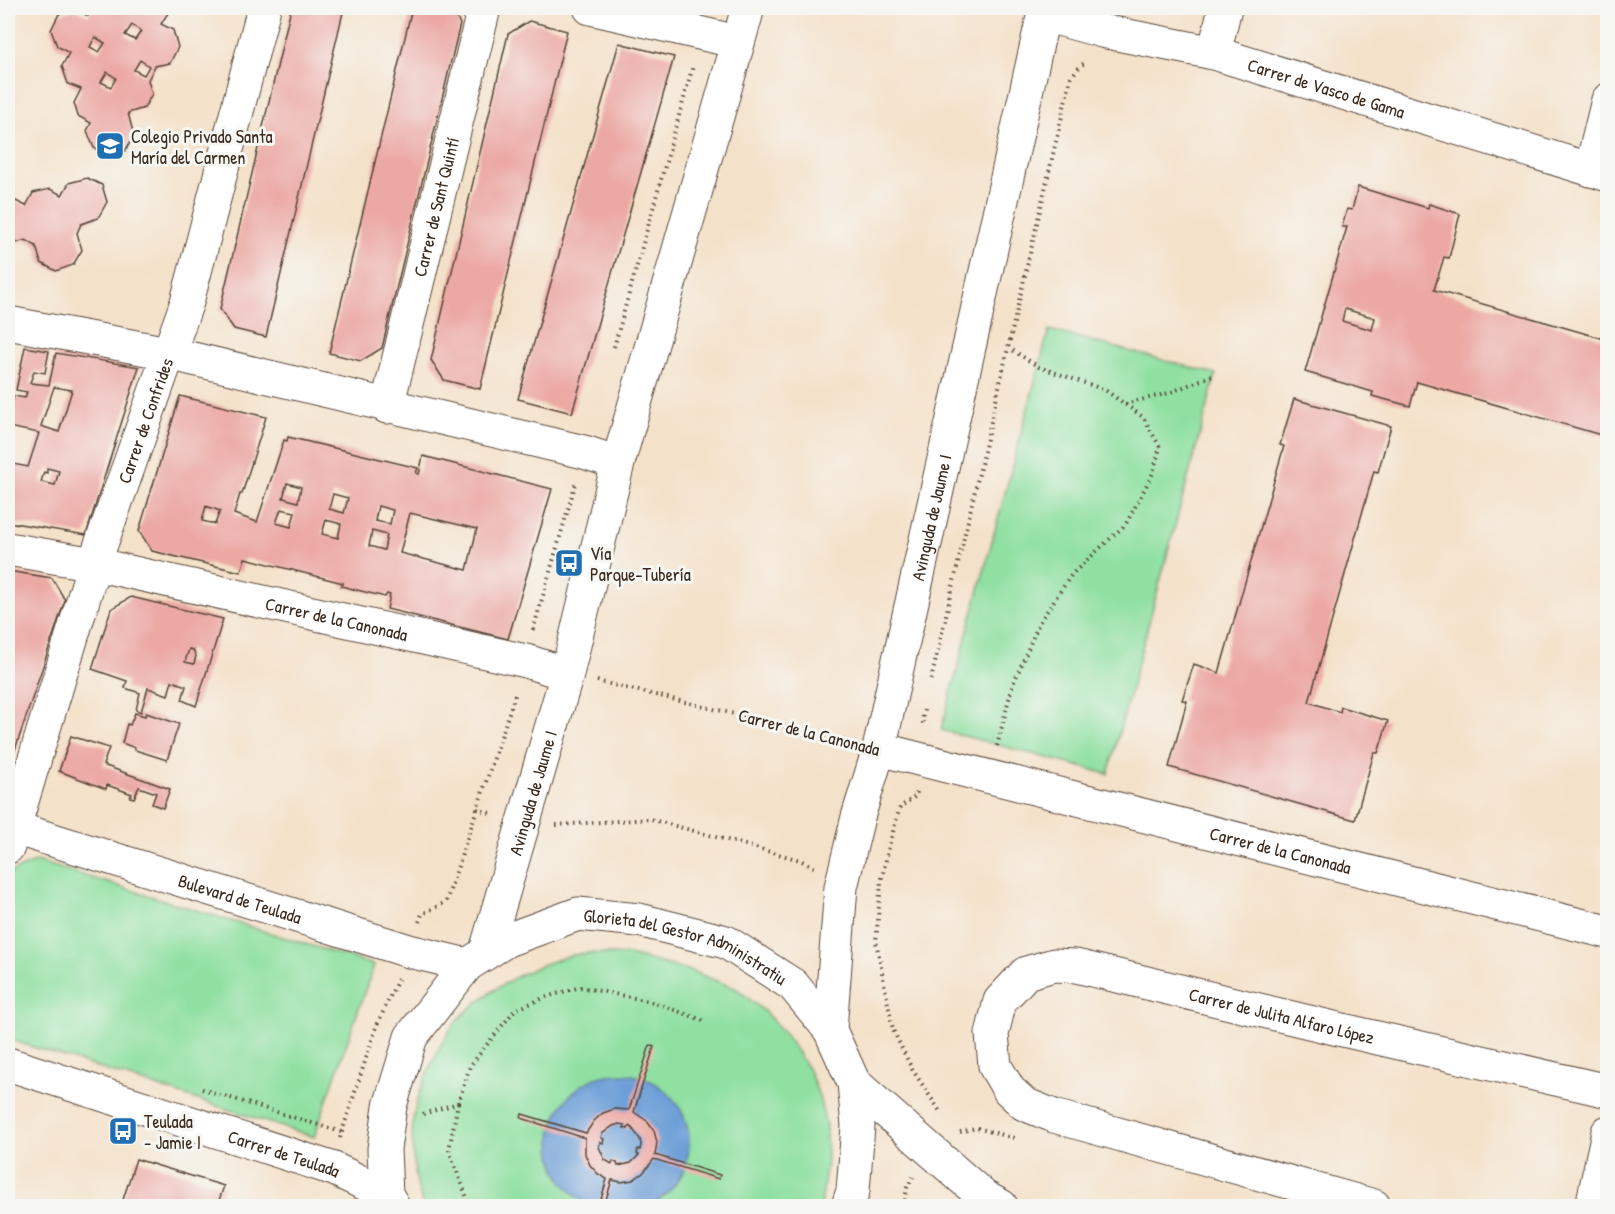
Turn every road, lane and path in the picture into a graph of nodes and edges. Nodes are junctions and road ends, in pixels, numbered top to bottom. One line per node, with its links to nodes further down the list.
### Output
1 (264, 8): 17 (street, Carrer de Confrides)
2 (484, 8): 20 (street, Carrer de Sant Quintí)
3 (590, 8): 8 (street)
4 (748, 8): 9 (street, Avinguda de Jaume I)
5 (1225, 8): 10 (street)
6 (1045, 11): 7 (street, Carrer de Vasco de Gama); 13 (street, Avinguda de Jaume I)
7 (1102, 31): 10 (street, Carrer de Vasco de Gama); 16 (path)
8 (703, 34): 9 (street); 15 (path)
9 (738, 42): 22 (street, Avinguda de Jaume I)
10 (1214, 52): 12 (street, Carrer de Vasco de Gama)
11 (1608, 100): 12 (street)
12 (1599, 172)
13 (975, 321): 16 (path); 29 (street, Avinguda de Jaume I)
14 (8, 323): 17 (street)
15 (614, 348)
16 (1009, 348): 19 (path); 27 (path)
17 (168, 353): 20 (street); 24 (street, Carrer de Confrides)
18 (1216, 374): 19 (path)
19 (1124, 404): 31 (path)
20 (387, 407): 21 (street)
21 (584, 452): 22 (street); 25 (path)
22 (618, 463): 26 (street, Avinguda de Jaume I)
23 (8, 549): 24 (street, Carrer de la Canonada)
24 (94, 564): 25 (street, Carrer de la Canonada); 33 (street, Carrer de Confrides)
25 (526, 662): 26 (street, Carrer de la Canonada); 32 (path)
26 (567, 674): 29 (path, Carrer de la Canonada); 32 (street, Avinguda de Jaume I)
27 (930, 684)
28 (926, 702): 30 (path)
29 (879, 749): 30 (street, Carrer de la Canonada); 38 (street, Avinguda de Jaume I)
30 (926, 762): 31 (street, Carrer de la Canonada); 45 (path)
31 (1000, 778): 35 (street, Carrer de la Canonada)
32 (524, 823): 34 (path); 36 (street, Avinguda de Jaume I)
33 (9, 834): 36 (street, Bulevard de Teulada)
34 (818, 868)
35 (1608, 932)
36 (476, 958): 38 (street, Glorieta del Gestor Administratiu); 46 (street, Glorieta del Gestor Administratiu)
37 (705, 1021): 42 (path)
38 (830, 1030): 40 (street, Glorieta del Gestor Administratiu)
39 (8, 1064): 46 (street, Carrer de Teulada)
40 (854, 1083): 45 (street); 48 (street, Glorieta del Gestor Administratiu)
41 (1608, 1091): 51 (street, Carrer de Julita Alfaro López)
42 (458, 1103): 43 (path); 47 (path)
43 (423, 1114)
44 (1608, 1132): 52 (street)
45 (930, 1148): 49 (path); 50 (street)
46 (389, 1200)
47 (470, 1206)
48 (848, 1206)
49 (904, 1206)
50 (1001, 1206)
51 (1374, 1206)
52 (1592, 1206)

